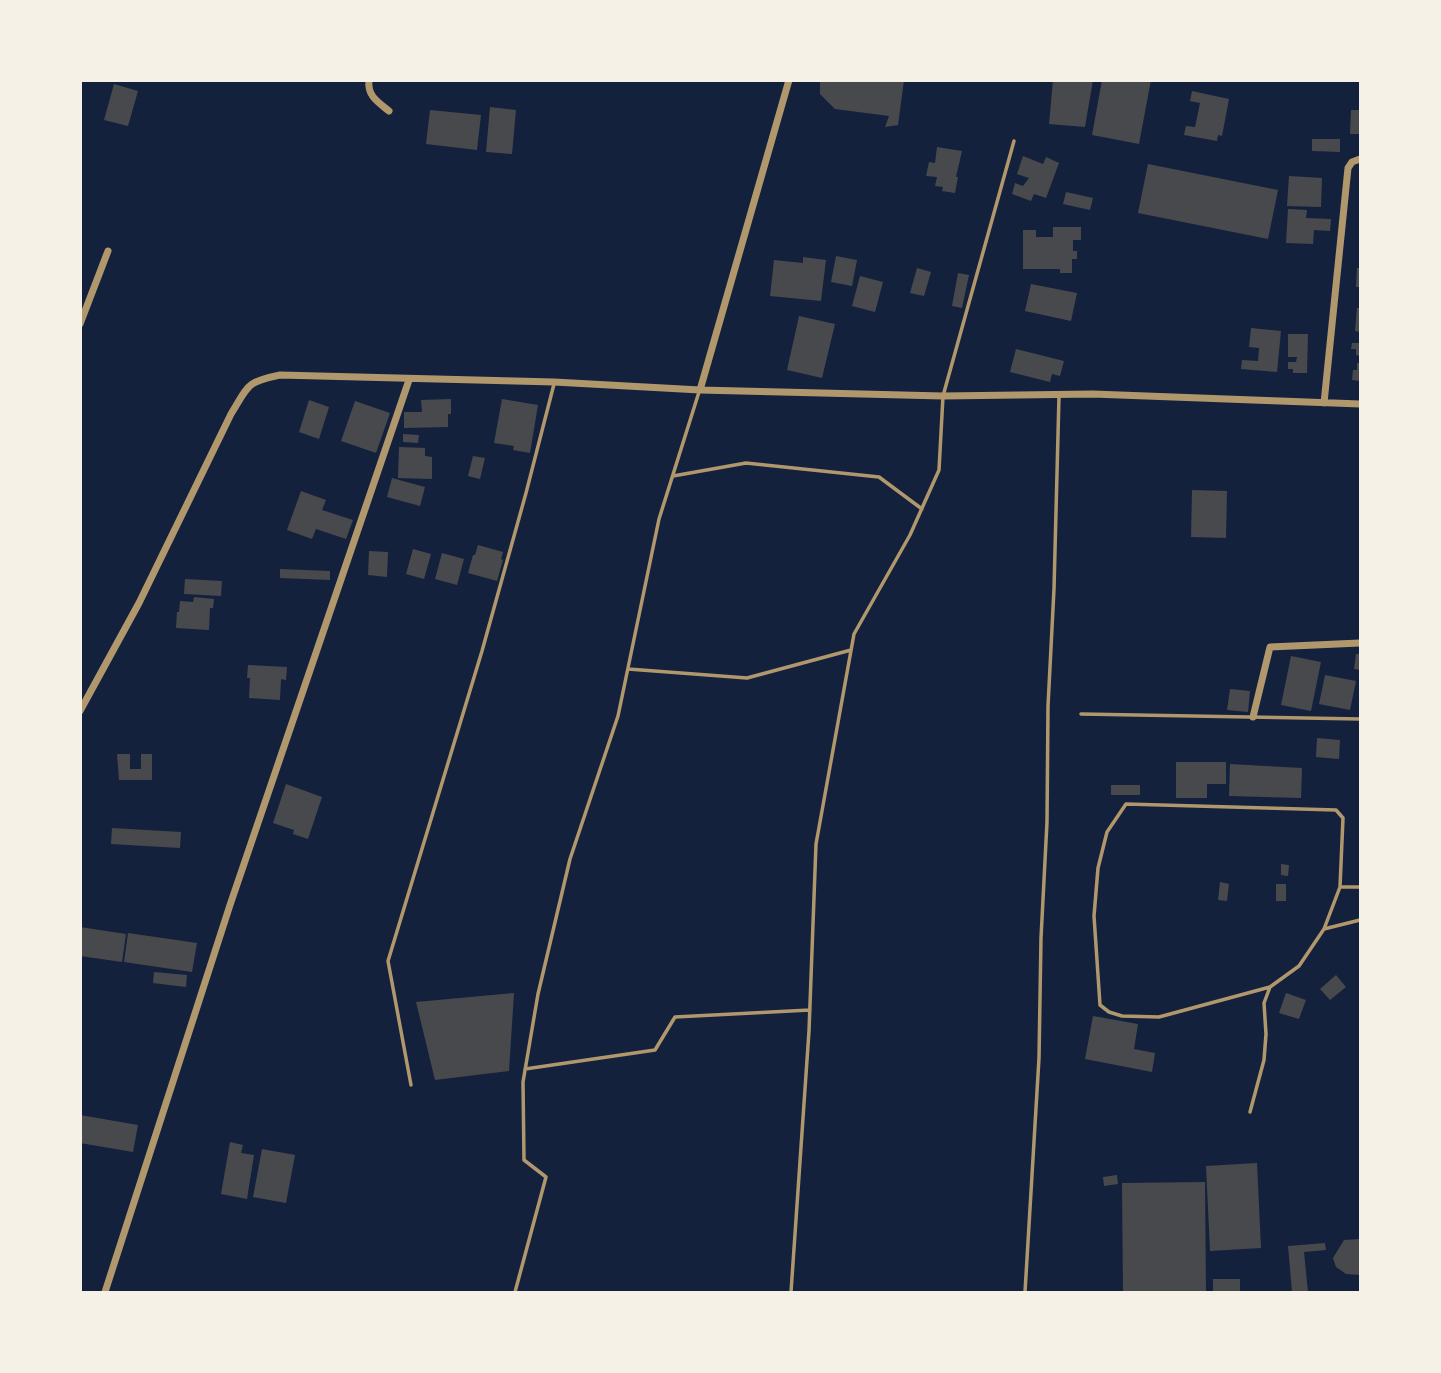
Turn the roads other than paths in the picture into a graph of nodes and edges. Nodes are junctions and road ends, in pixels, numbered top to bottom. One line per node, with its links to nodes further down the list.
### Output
1 (369, 80): 3 (street)
2 (789, 80): 10 (street)
3 (389, 111)
4 (1014, 141): 12 (lane)
5 (1360, 159): 13 (street)
6 (108, 251): 7 (street)
7 (80, 324)
8 (409, 380): 9 (street); 20 (street); 33 (street)
9 (554, 382): 10 (street); 31 (lane)
10 (700, 390): 12 (street); 15 (lane)
11 (1059, 394): 12 (street); 13 (street); 36 (lane)
12 (943, 396): 16 (lane)
13 (1324, 403): 14 (street)
14 (1360, 404)
15 (673, 476): 16 (lane); 19 (lane)
16 (922, 509): 18 (lane)
17 (1360, 643): 22 (street)
18 (851, 650): 19 (lane); 29 (lane)
19 (628, 669): 30 (lane)
20 (80, 711)
21 (1080, 714): 22 (lane)
22 (1253, 717): 23 (lane)
23 (1360, 719)
24 (1340, 887): 25 (lane); 27 (lane); 28 (lane)
25 (1360, 887)
26 (1360, 920): 27 (lane)
27 (1324, 929): 28 (lane)
28 (1270, 986): 32 (lane)
29 (810, 1010): 30 (lane); 35 (lane)
30 (525, 1069): 34 (lane)
31 (411, 1085)
32 (1250, 1112)
33 (105, 1293)
34 (515, 1293)
35 (792, 1293)
36 (1025, 1293)

